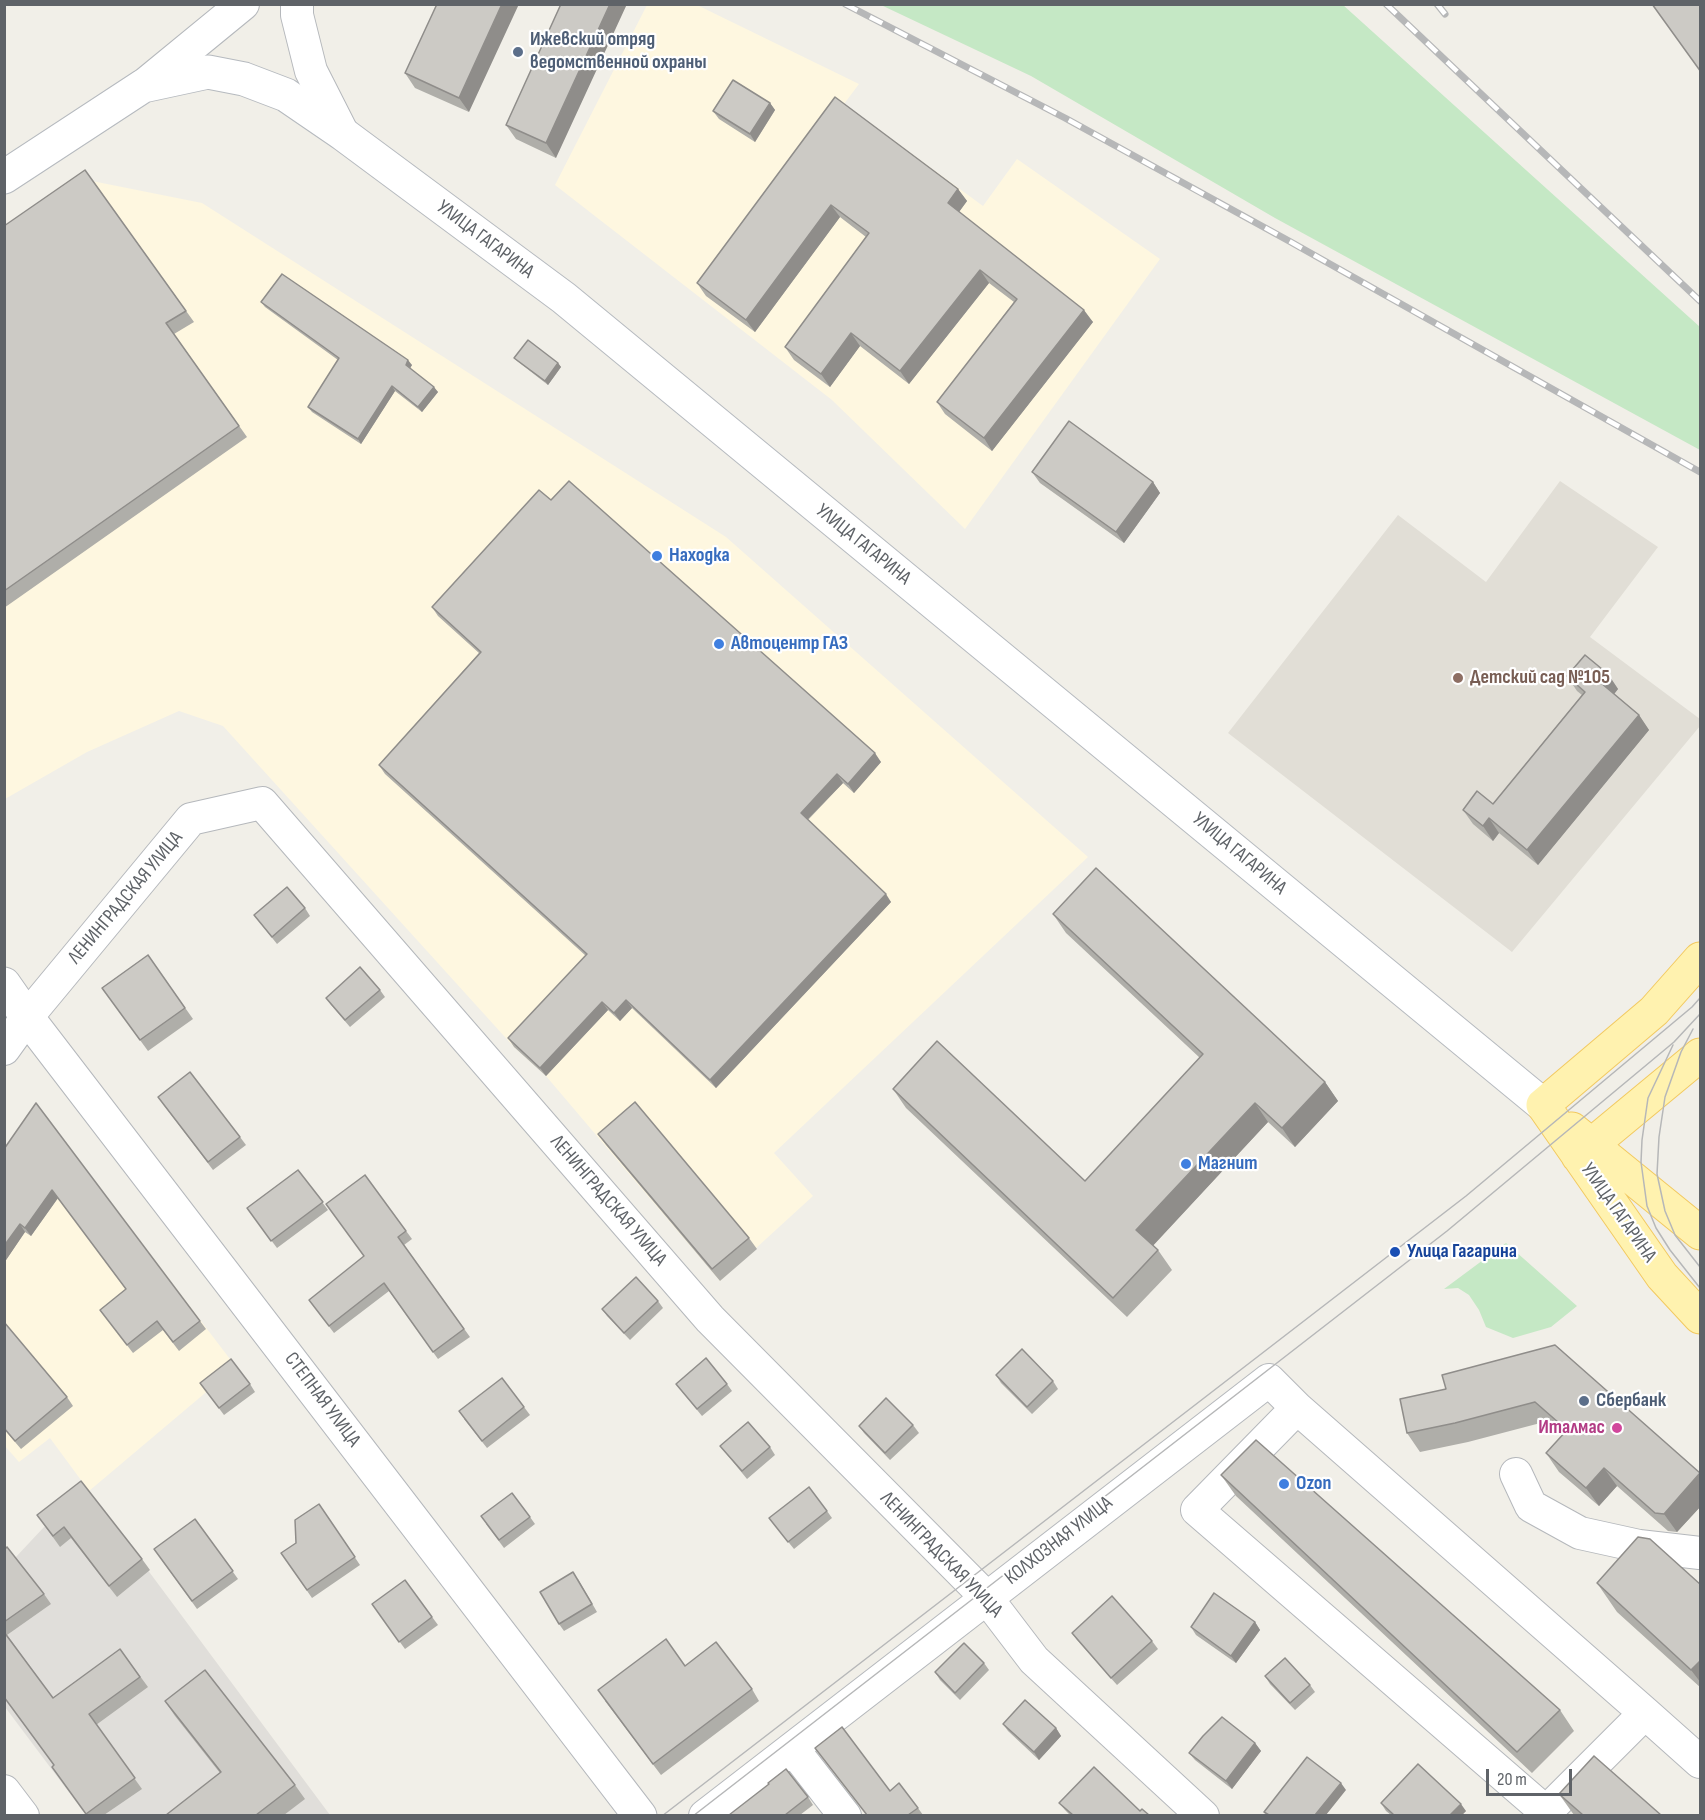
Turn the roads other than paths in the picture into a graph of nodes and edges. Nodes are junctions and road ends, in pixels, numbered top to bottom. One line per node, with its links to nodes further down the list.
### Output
1 (243, 4): 3 (street)
2 (297, 4): 4 (street)
3 (143, 86): 4 (main road, УЛИЦА ГАГАРИНА); 5 (main road)
4 (343, 134): 11 (main road, УЛИЦА ГАГАРИНА)
5 (4, 177)
6 (1701, 958): 11 (main road)
7 (4, 984): 8 (main road, СТЕПНАЯ УЛИЦА)
8 (27, 1017): 9 (street); 18 (street, ЛЕНИНГРАДСКАЯ УЛИЦА); 24 (main road, СТЕПНАЯ УЛИЦА)
9 (4, 1049)
10 (1701, 1055): 12 (main road)
11 (1543, 1105): 12 (main road, УЛИЦА ГАГАРИНА)
12 (1585, 1150): 13 (main road, УЛИЦА ГАГАРИНА); 14 (main road, УЛИЦА ГАГАРИНА)
13 (1701, 1233)
14 (1701, 1317)
15 (1297, 1408): 18 (street, КОЛХОЗНАЯ УЛИЦА); 19 (street); 19 (street)
16 (1516, 1474): 17 (street)
17 (1701, 1553)
18 (986, 1597): 20 (street, КОЛХОЗНАЯ УЛИЦА); 27 (street, ЛЕНИНГРАДСКАЯ УЛИЦА)
19 (1645, 1713): 21 (street)
20 (794, 1749): 25 (street, КОЛХОЗНАЯ УЛИЦА); 26 (street)
21 (1701, 1762)
22 (4, 1791): 23 (street)
23 (23, 1815)
24 (640, 1815)
25 (705, 1815)
26 (845, 1815)
27 (1203, 1815)

